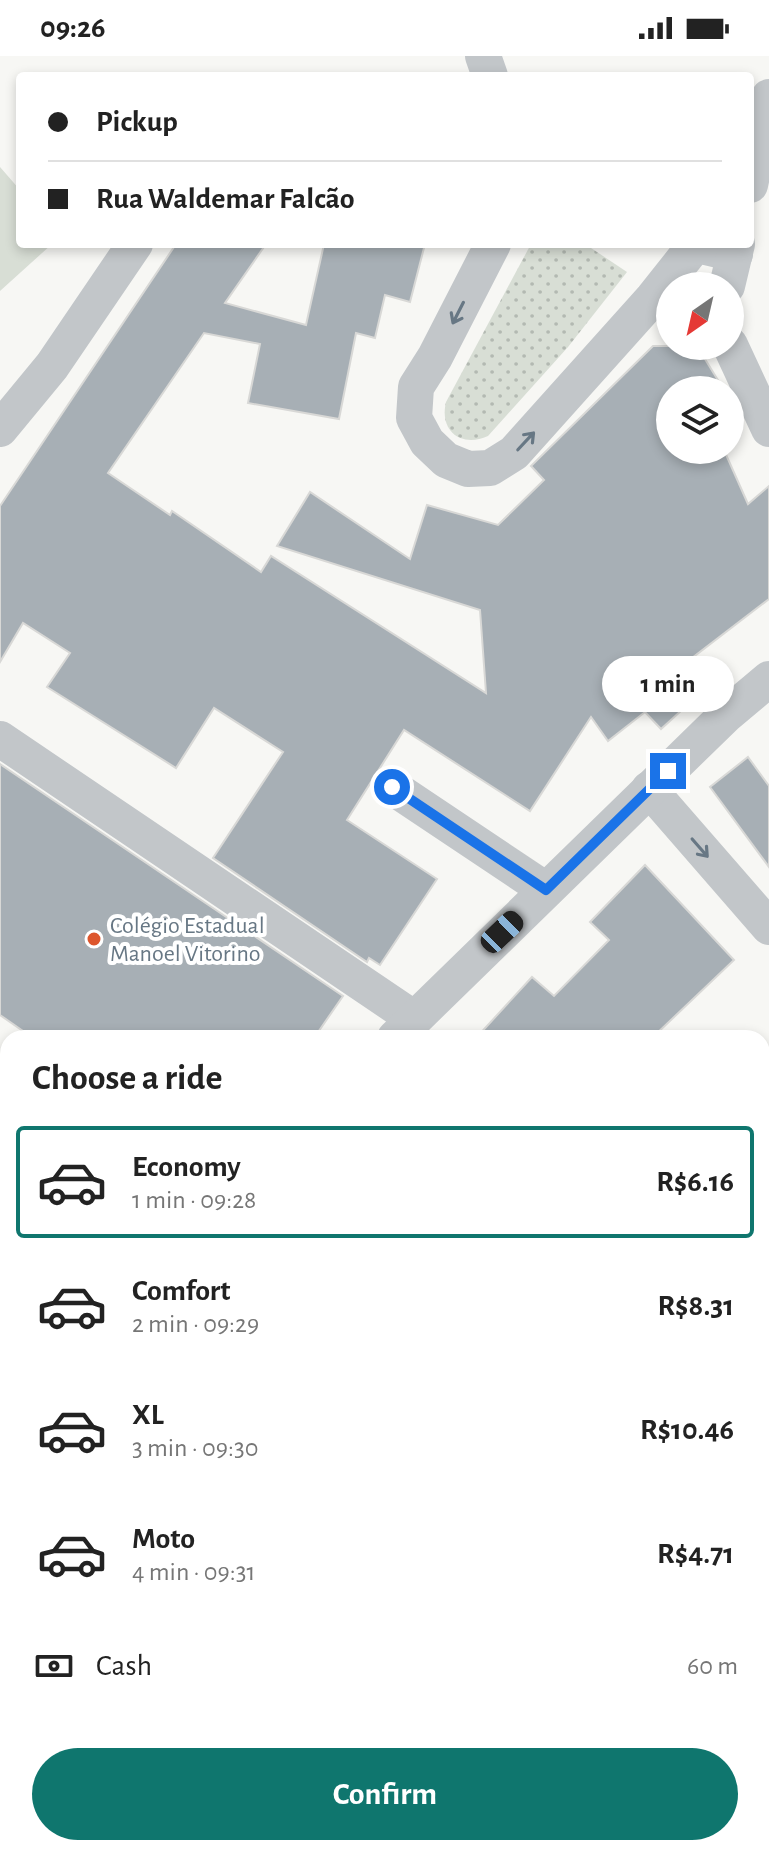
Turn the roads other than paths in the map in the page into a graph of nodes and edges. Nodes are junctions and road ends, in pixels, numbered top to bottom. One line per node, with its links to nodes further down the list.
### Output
1 (767, 115): 2 (street)
2 (754, 169)
3 (132, 248): 9 (street)
4 (491, 248): 5 (street, one-way to 5)
5 (692, 248)
6 (701, 248): 7 (street)
7 (733, 261)
8 (737, 360): 10 (street)
9 (0, 429)
10 (769, 429)
11 (769, 679): 14 (street)
12 (0, 739): 17 (street)
13 (392, 787): 15 (street)
14 (649, 789): 15 (street); 16 (street, one-way to 16)
15 (546, 890): 17 (street)
16 (769, 927)
17 (404, 1028)

